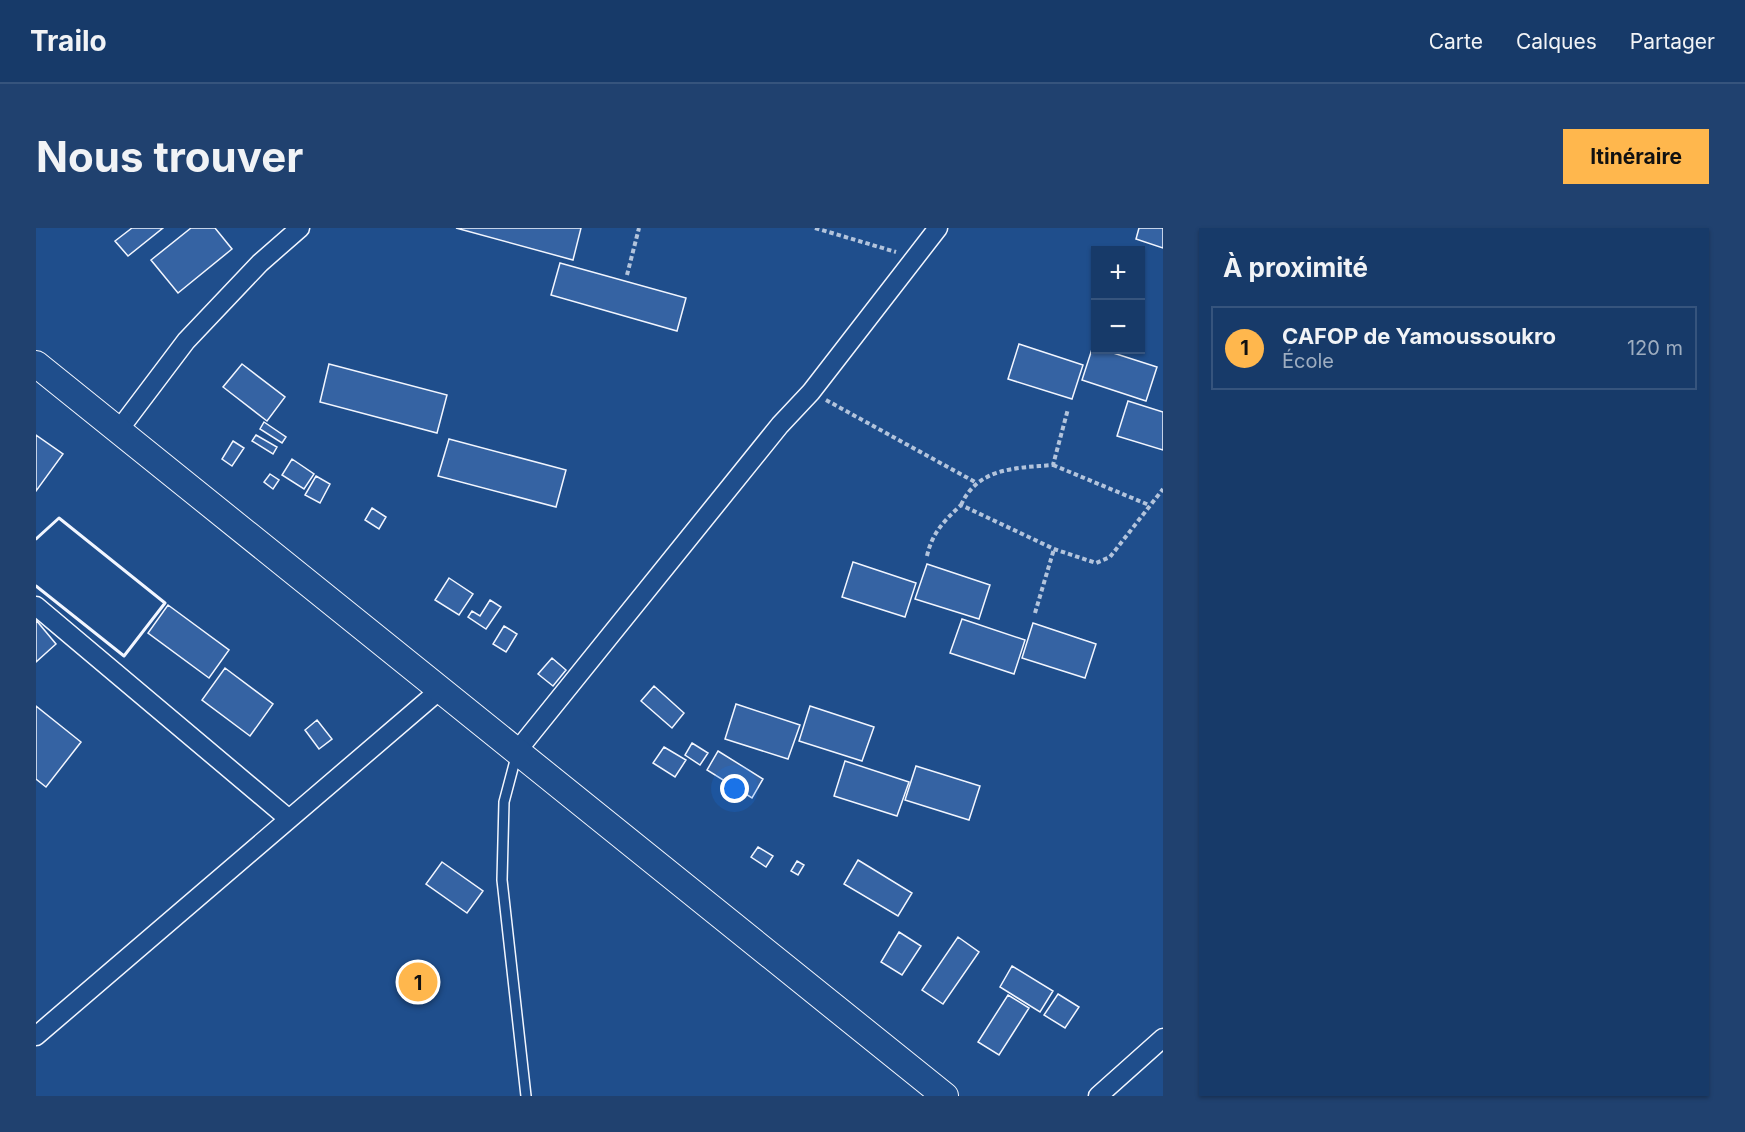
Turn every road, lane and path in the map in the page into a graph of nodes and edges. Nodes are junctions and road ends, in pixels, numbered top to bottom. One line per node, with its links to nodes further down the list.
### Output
1 (300, 228): 10 (street)
2 (639, 228): 6 (path)
3 (815, 228): 5 (path)
4 (939, 228): 5 (street)
5 (914, 258): 8 (street)
6 (627, 275)
7 (36, 364): 10 (street)
8 (811, 392): 12 (path); 21 (street)
9 (1068, 409): 11 (path)
10 (118, 430): 20 (street)
11 (1053, 465): 12 (path); 15 (path)
12 (975, 482): 14 (path)
13 (1163, 489): 15 (path)
14 (961, 505): 16 (path); 17 (path)
15 (1149, 505): 16 (path)
16 (1054, 549): 19 (path)
17 (927, 556)
18 (36, 606): 22 (street)
19 (1035, 613)
20 (441, 689): 21 (street); 22 (street)
21 (517, 751): 25 (lane); 26 (street)
22 (289, 819): 23 (street)
23 (36, 1036)
24 (1163, 1038): 27 (street)
25 (526, 1096)
26 (945, 1096)
27 (1098, 1096)

